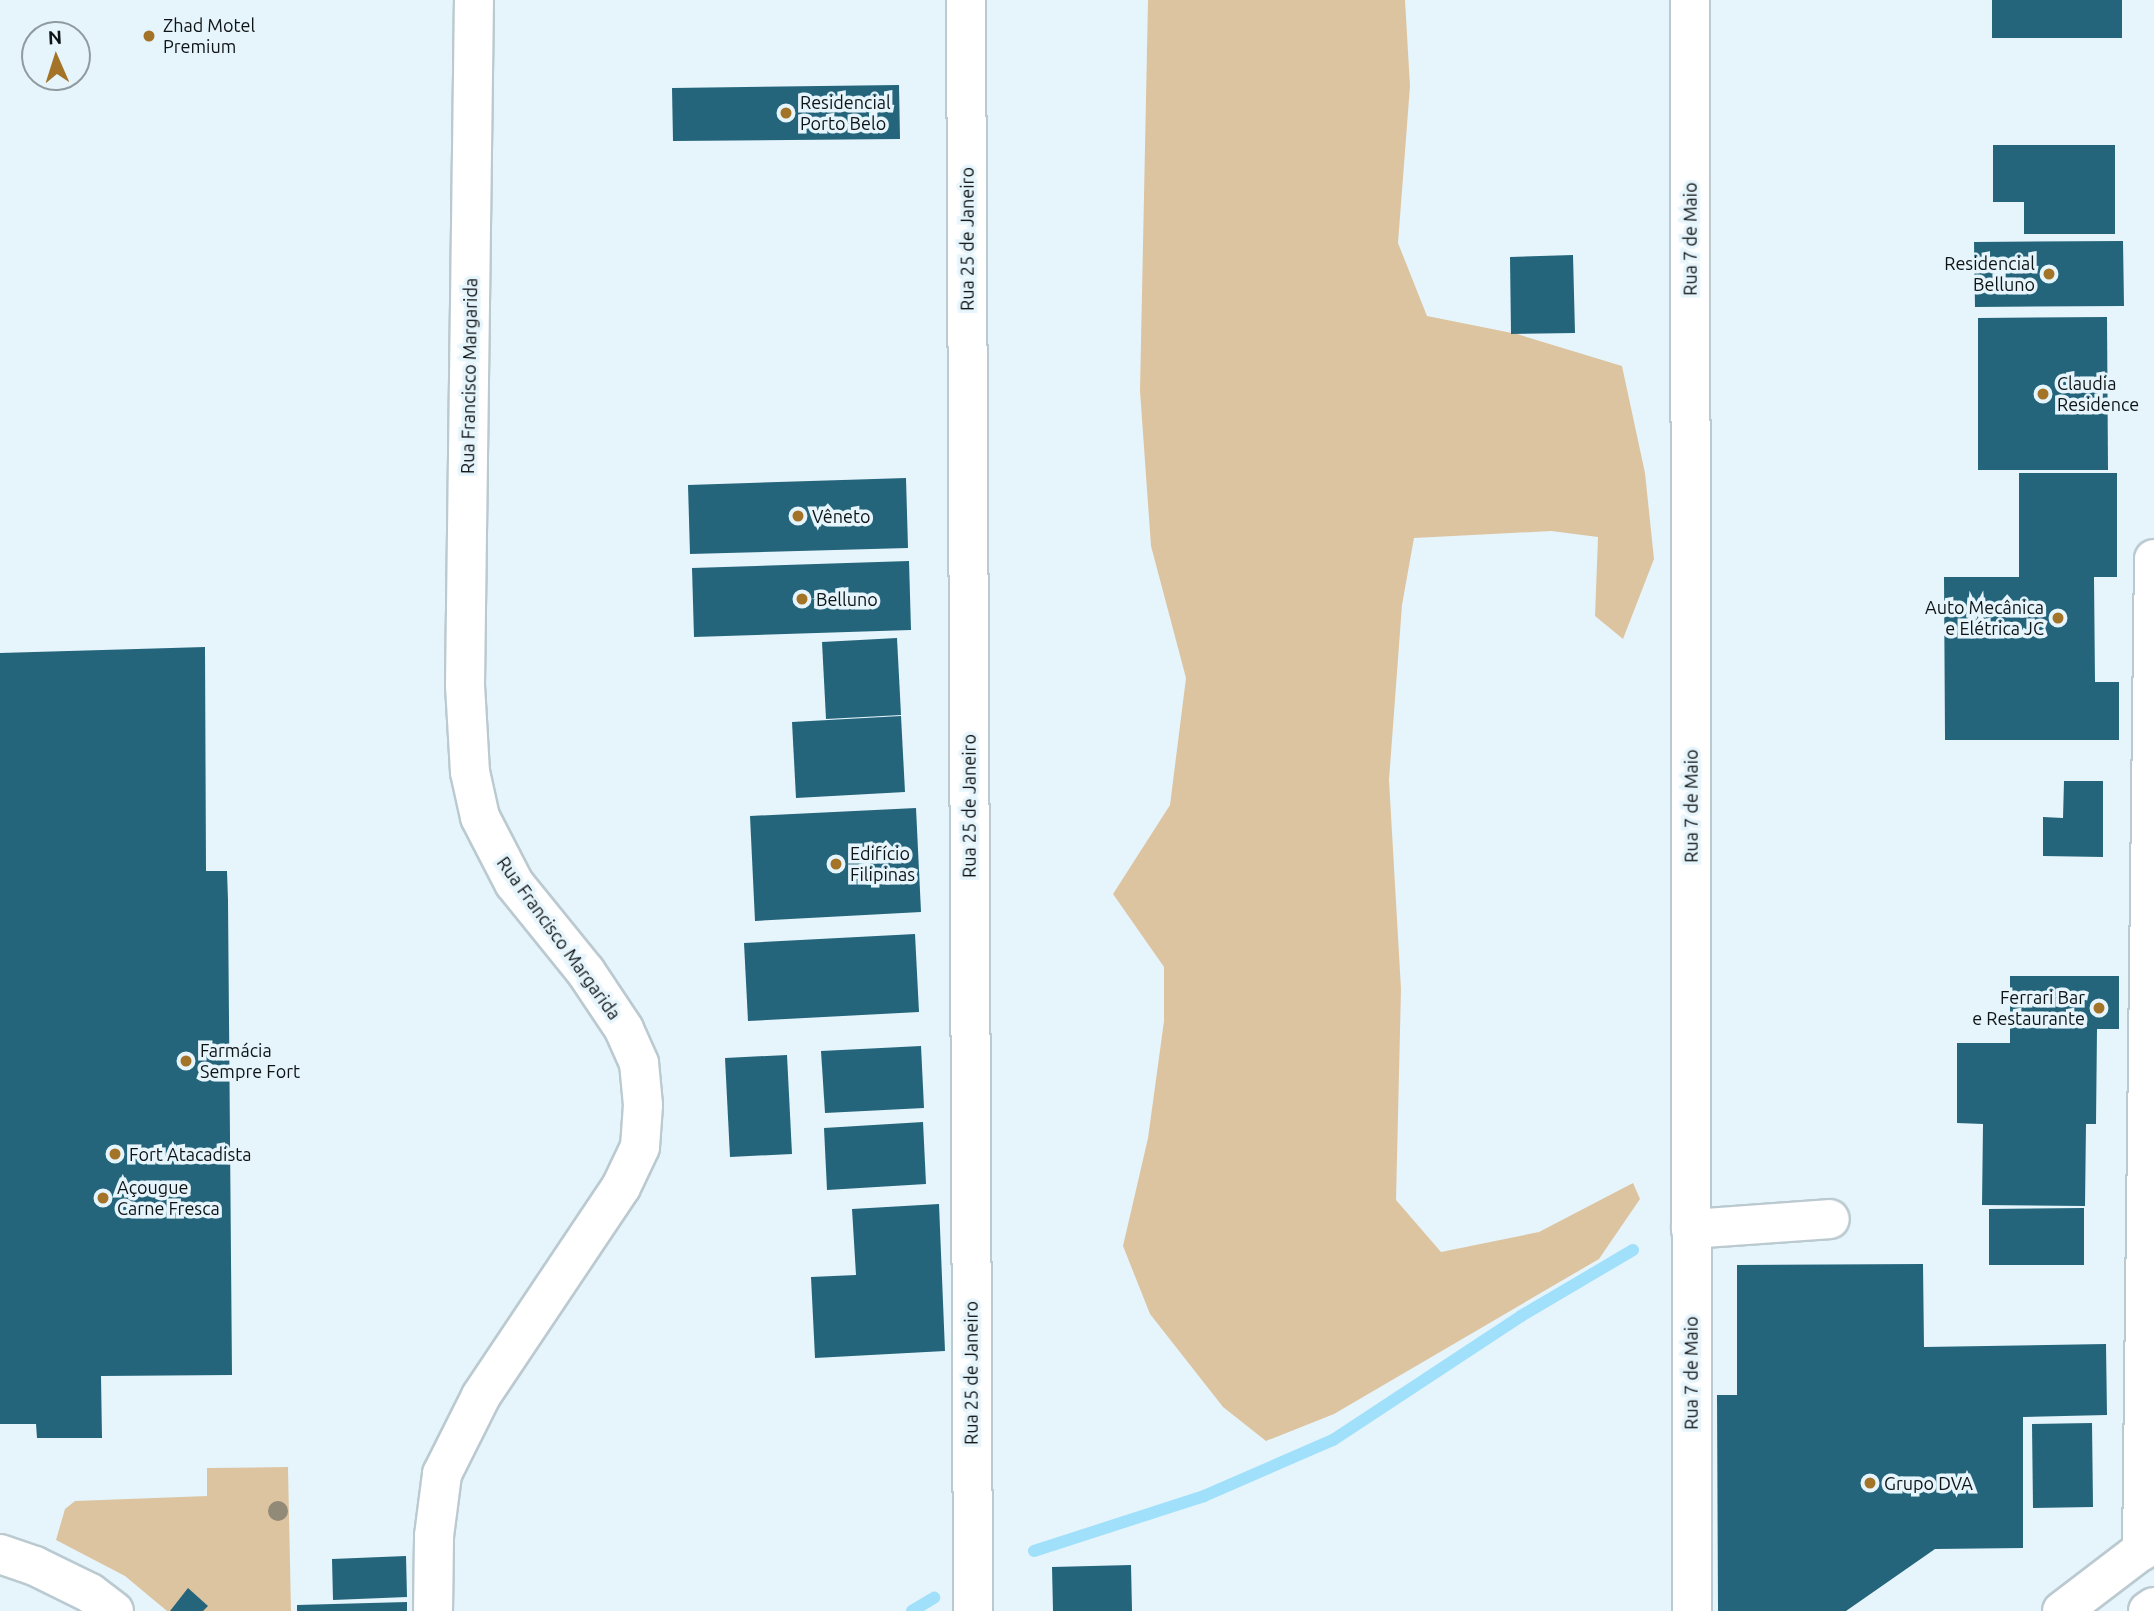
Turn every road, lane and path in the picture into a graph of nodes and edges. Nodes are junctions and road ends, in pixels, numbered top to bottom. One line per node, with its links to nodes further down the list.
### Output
1 (474, 0): 11 (street, Rua Francisco Margarida)
2 (966, 0): 12 (street, Rua 25 de Janeiro)
3 (1690, 0): 6 (street, Rua 7 de Maio)
4 (2154, 559): 7 (street)
5 (1830, 1219): 6 (street)
6 (1691, 1229): 13 (street, Rua 7 de Maio)
7 (2148, 1546): 14 (street)
8 (0, 1553): 10 (street)
9 (2154, 1607): 15 (street)
10 (114, 1611)
11 (433, 1611)
12 (973, 1611)
13 (1692, 1611)
14 (2062, 1611)
15 (2148, 1611)

